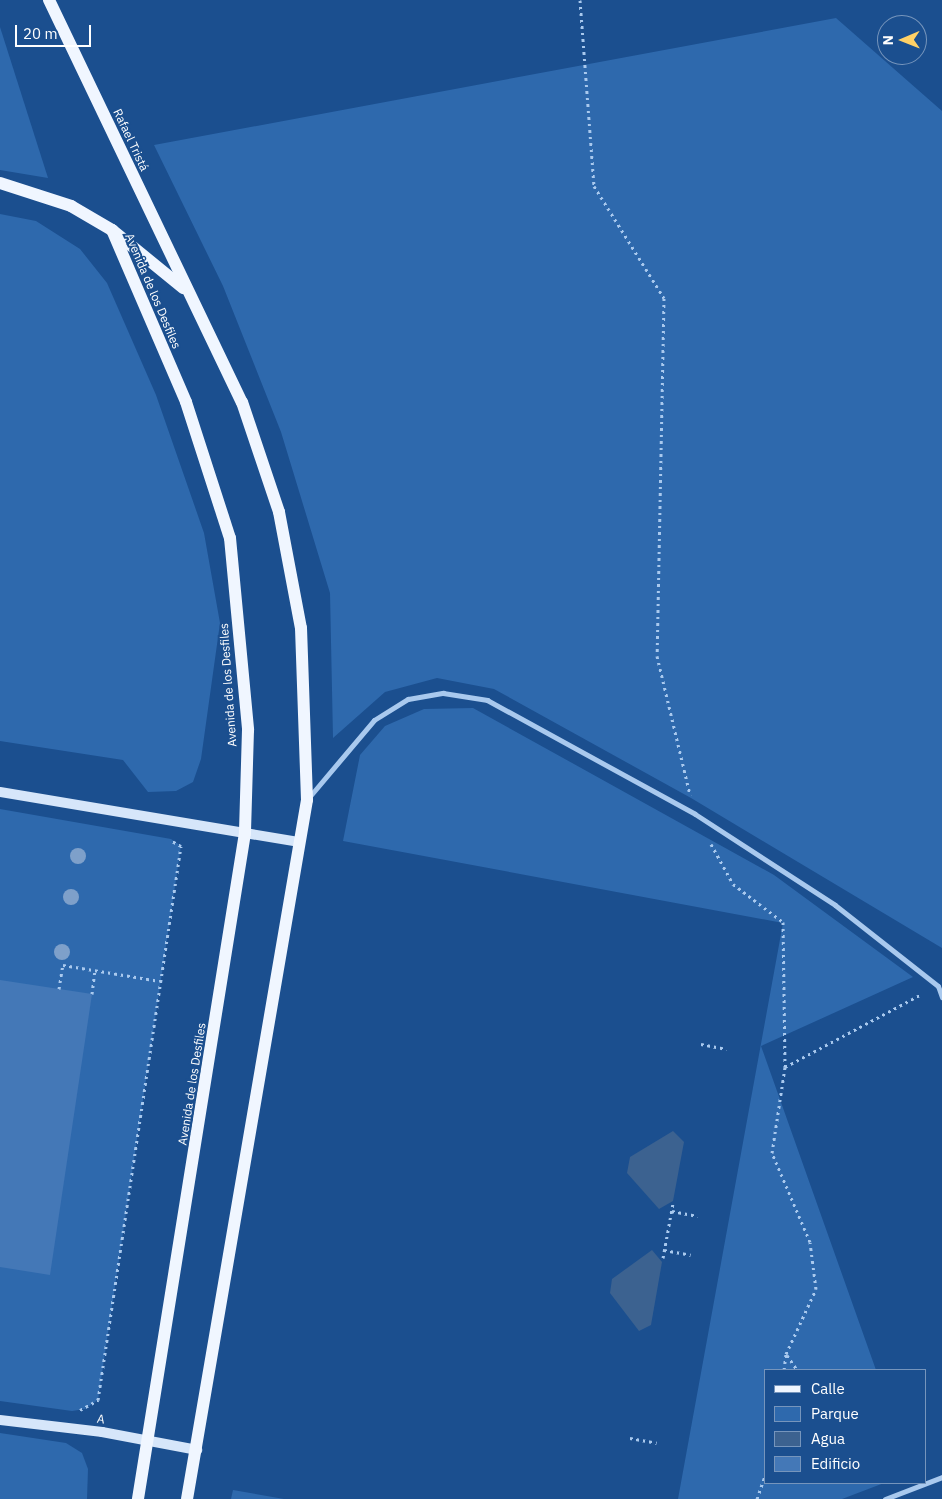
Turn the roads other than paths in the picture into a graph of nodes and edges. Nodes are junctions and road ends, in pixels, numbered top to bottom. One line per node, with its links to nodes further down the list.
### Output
1 (49, 0): 4 (main road, Rafael Tristá)
2 (0, 183): 3 (main road)
3 (112, 230): 4 (main road, Avenida de los Desfiles); 7 (main road, Avenida de los Desfiles)
4 (187, 291): 6 (main road, Avenida de los Desfiles)
5 (0, 792): 7 (street)
6 (307, 800): 8 (main road, Avenida de los Desfiles); 9 (street)
7 (245, 833): 8 (street); 12 (main road, Avenida de los Desfiles)
8 (300, 842): 13 (main road, Avenida de los Desfiles)
9 (940, 985): 10 (street)
10 (942, 997)
11 (0, 1420): 12 (street, A)
12 (150, 1440): 13 (street, A); 17 (main road, Avenida de los Desfiles)
13 (198, 1450): 18 (main road, Avenida de los Desfiles)
14 (942, 1477): 15 (street)
15 (927, 1483)
16 (924, 1484): 19 (street)
17 (138, 1499)
18 (187, 1499)
19 (885, 1499)

